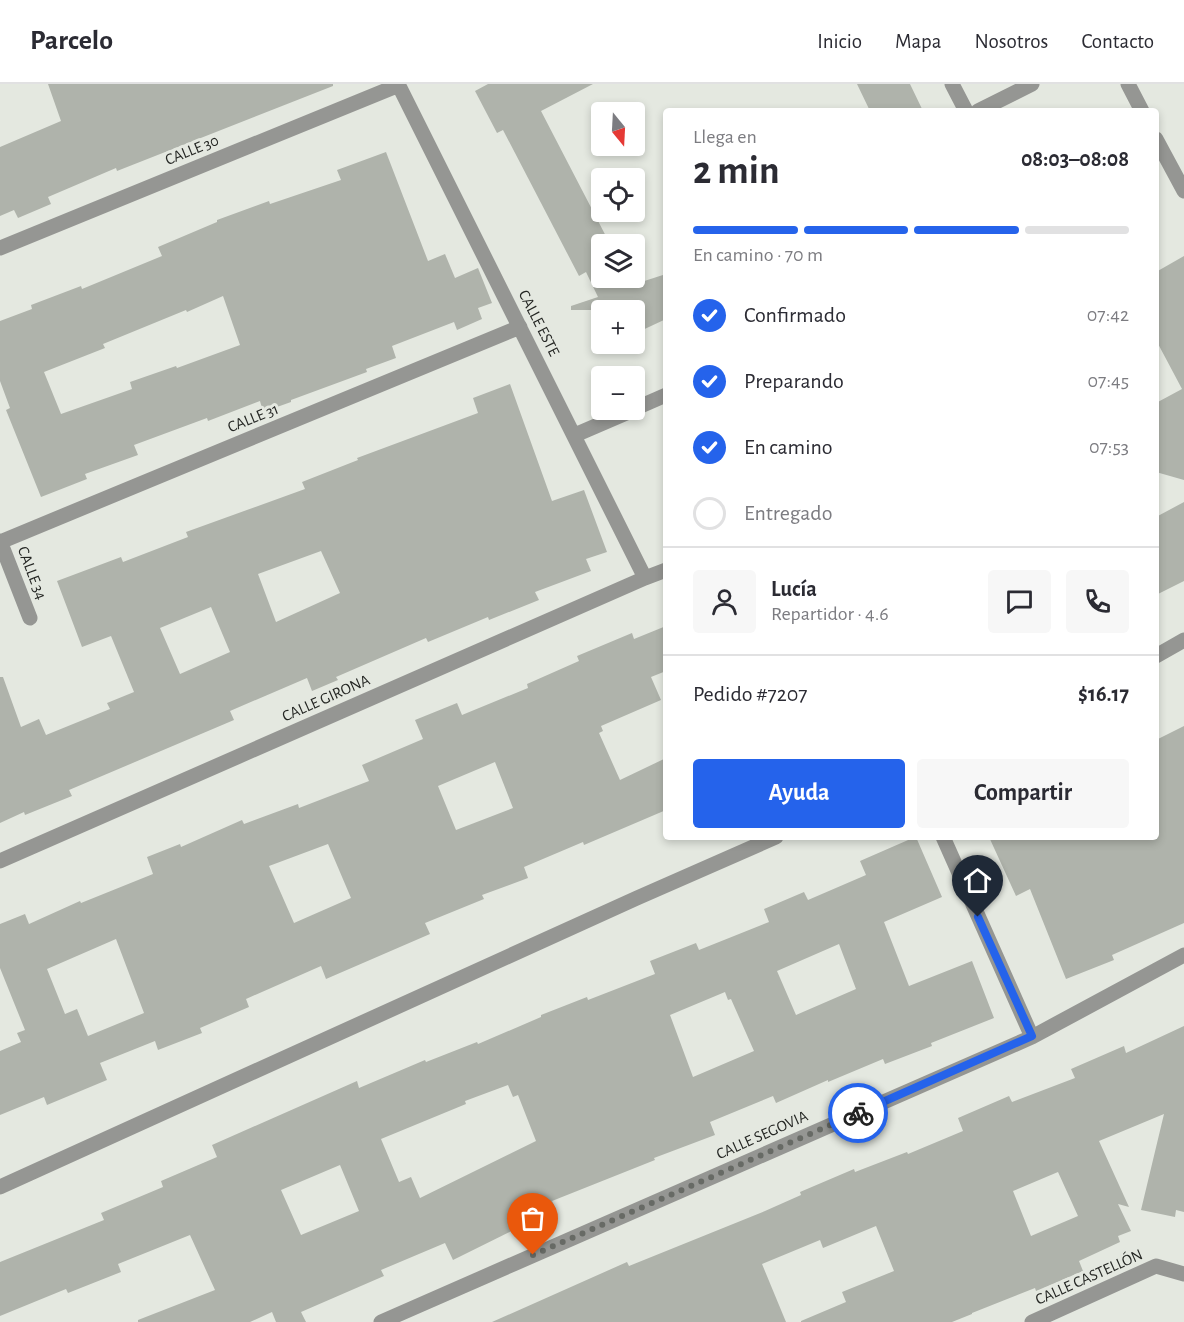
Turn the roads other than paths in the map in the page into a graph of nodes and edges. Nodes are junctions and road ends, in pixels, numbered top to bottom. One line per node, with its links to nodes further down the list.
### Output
1 (398, 84): 10 (street, CALLE 30); 11 (street, CALLE ESTE)
2 (952, 84): 5 (street)
3 (1032, 84): 6 (street)
4 (1128, 84): 7 (street)
5 (964, 108)
6 (984, 108)
7 (1140, 108)
8 (1159, 145): 9 (street)
9 (1184, 191)
10 (0, 248)
11 (520, 327): 15 (street, CALLE ESTE); 16 (street, CALLE 31)
12 (663, 396): 13 (street)
13 (645, 404)
14 (609, 420): 15 (street)
15 (575, 435): 18 (street, CALLE ESTE)
16 (0, 542): 19 (street, CALLE 34)
17 (663, 571): 18 (street, CALLE GIRONA)
18 (645, 578): 24 (street, CALLE GIRONA)
19 (30, 618)
20 (1184, 640): 21 (street)
21 (1159, 654)
22 (769, 840): 27 (street)
23 (944, 840): 26 (street)
24 (0, 861)
25 (1184, 955): 26 (street, CALLE SEGOVIA)
26 (1032, 1036): 29 (street, CALLE SEGOVIA)
27 (0, 1187)
28 (1184, 1274): 30 (street, CALLE CASTELLÓN)
29 (381, 1322)
30 (1032, 1322)

